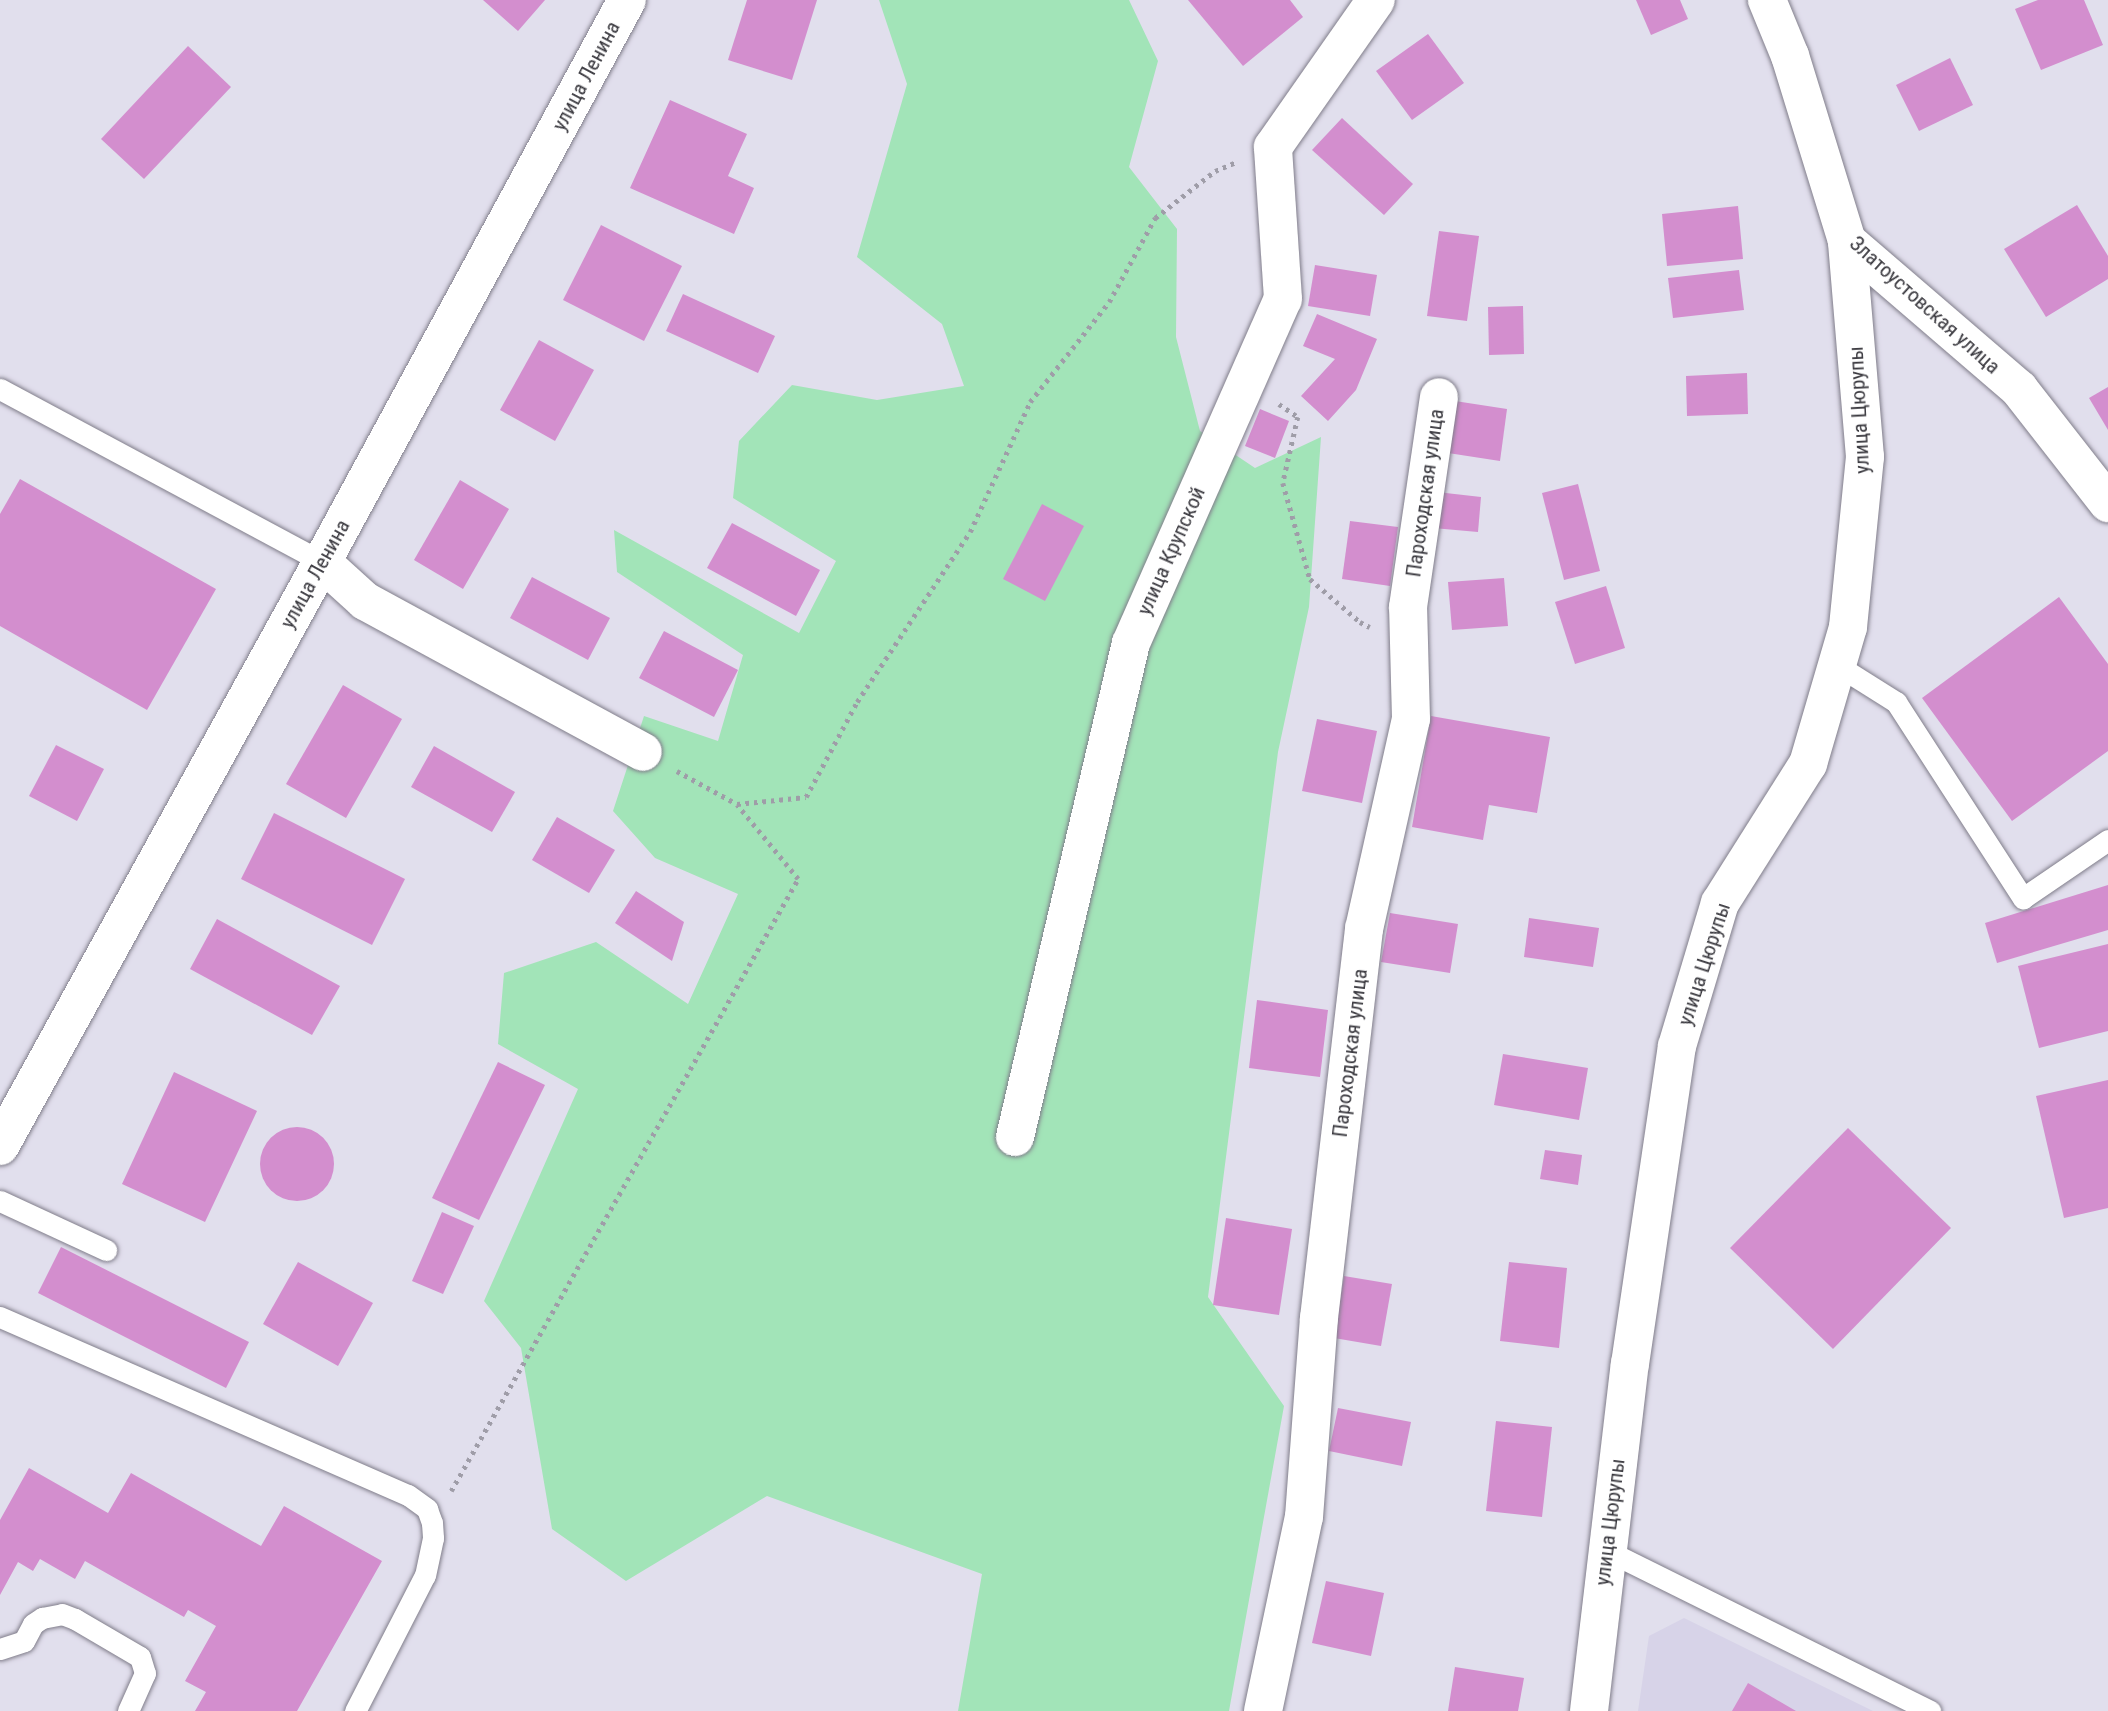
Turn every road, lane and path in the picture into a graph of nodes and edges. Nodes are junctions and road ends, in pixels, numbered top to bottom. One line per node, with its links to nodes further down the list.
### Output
1 (626, 0): 10 (street, улица Ленина)
2 (1376, 0): 4 (street)
3 (1767, 0): 5 (street, Златоустовская улица)
4 (1273, 147): 6 (street, улица Крупской); 14 (path)
5 (1847, 241): 9 (street, Златоустовская улица); 12 (street, улица Цюрупы)
6 (1246, 382): 11 (path); 16 (street, улица Крупской)
7 (0, 389): 10 (lane)
8 (1439, 397): 11 (street, Пароходская улица)
9 (2108, 503)
10 (323, 562): 13 (street); 17 (street, улица Ленина)
11 (1409, 645): 26 (street, Пароходская улица)
12 (1837, 665): 15 (lane); 22 (street, улица Цюрупы)
13 (643, 752): 14 (path)
14 (737, 804): 21 (path)
15 (2108, 840)
16 (1015, 1137)
17 (0, 1146)
18 (0, 1201): 19 (lane)
19 (106, 1251)
20 (0, 1317): 21 (lane)
21 (432, 1523): 25 (lane)
22 (1606, 1550): 27 (street, улица Цюрупы); 28 (lane)
23 (0, 1649): 24 (lane)
24 (128, 1711)
25 (355, 1711)
26 (1263, 1711)
27 (1589, 1711)
28 (1930, 1711)

